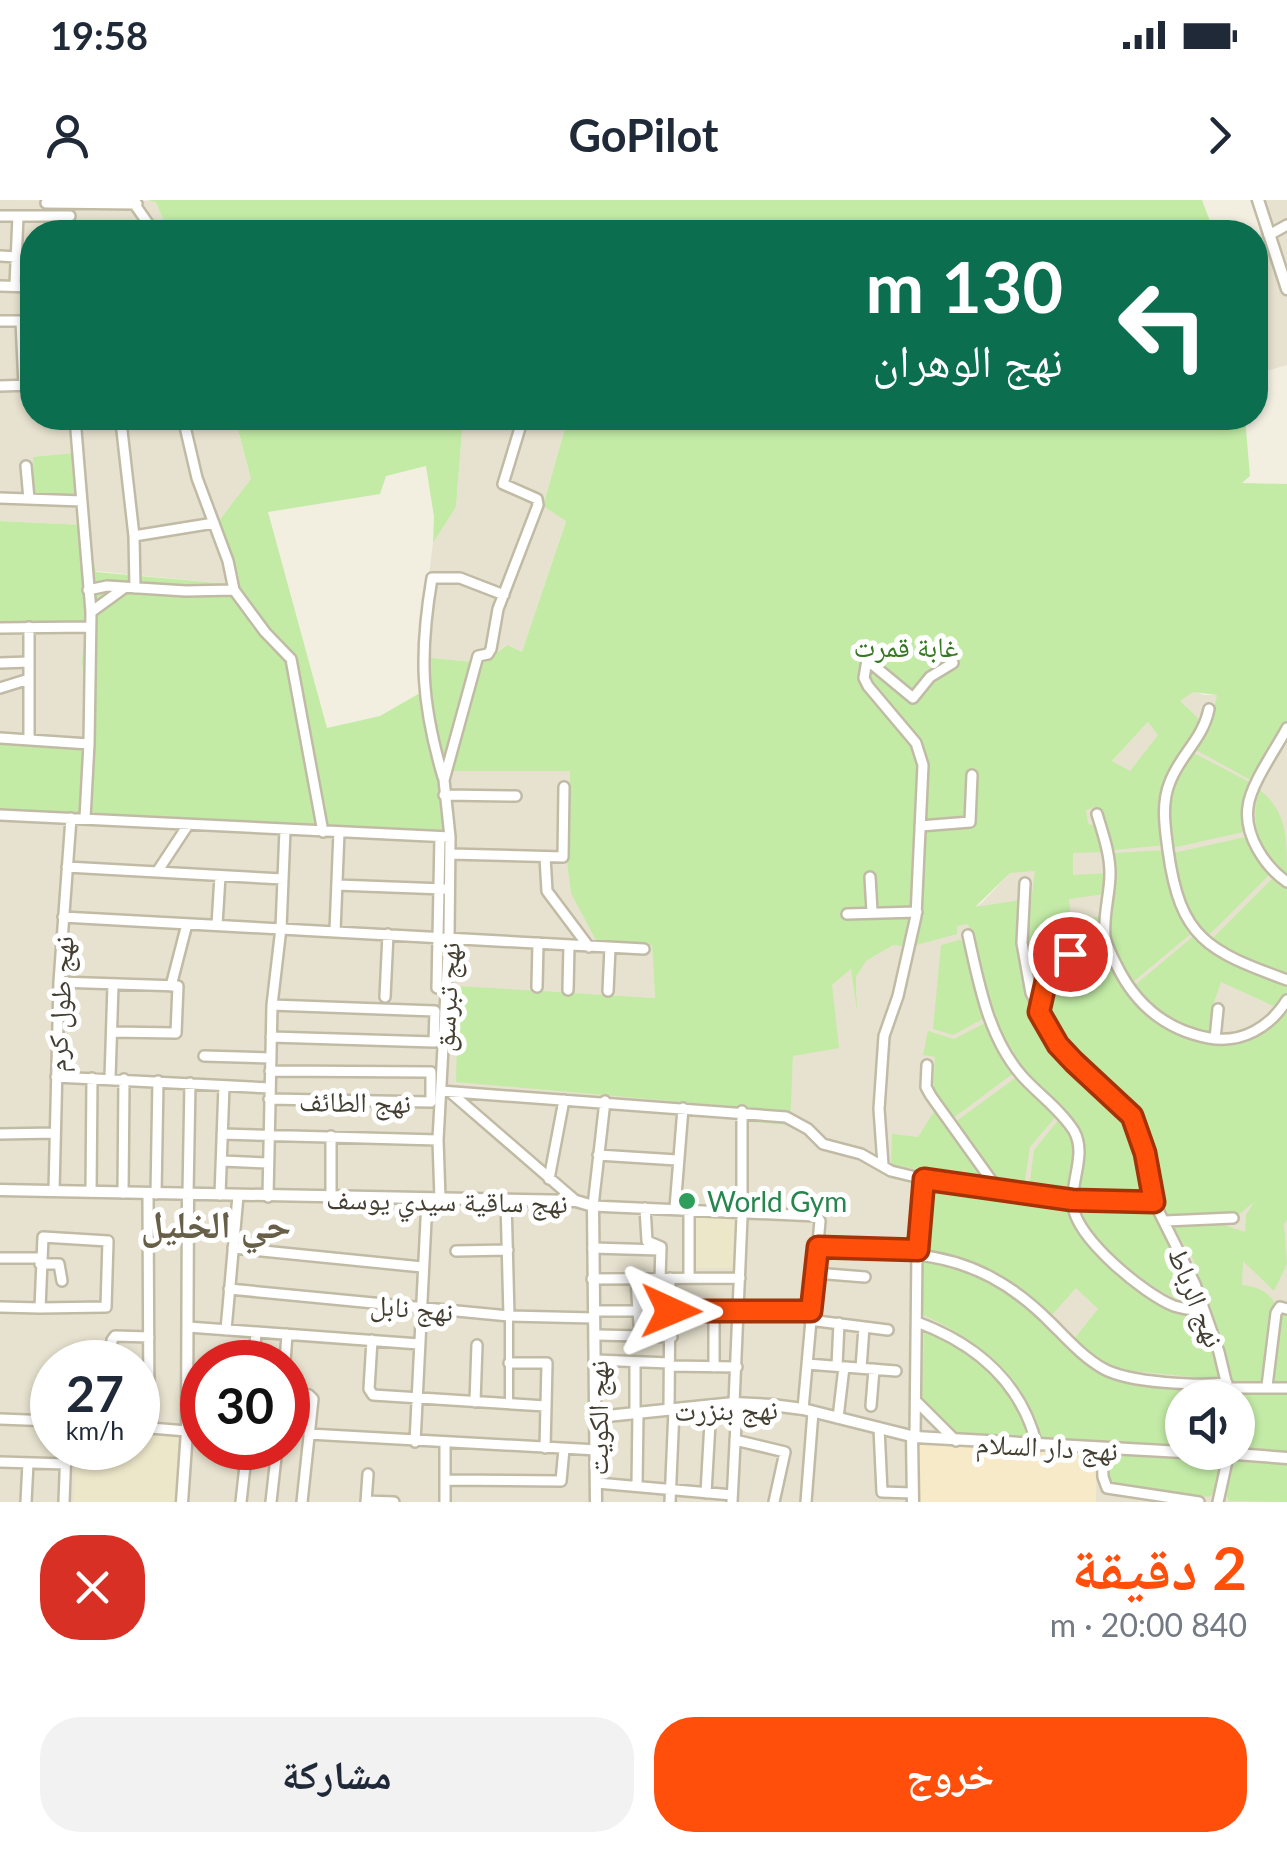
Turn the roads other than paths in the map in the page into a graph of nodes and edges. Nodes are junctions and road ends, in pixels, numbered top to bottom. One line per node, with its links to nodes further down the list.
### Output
1 (46, 201): 3 (street); 6 (street)
2 (133, 202): 3 (street)
3 (71, 203): 7 (street)
4 (0, 216): 5 (street)
5 (18, 216): 6 (street); 12 (street)
6 (46, 216): 7 (street)
7 (70, 216): 8 (street)
8 (70, 220)
9 (1287, 225): 11 (street)
10 (1268, 232): 11 (street)
11 (1269, 235): 18 (street)
12 (17, 245): 14 (street)
13 (0, 256): 14 (street)
14 (16, 257): 16 (street)
15 (0, 286): 16 (street)
16 (16, 286): 17 (street)
17 (20, 286)
18 (1287, 289)
19 (76, 430): 26 (street)
20 (122, 430): 28 (street)
21 (186, 430): 27 (street)
22 (519, 430): 32 (street)
23 (26, 466): 25 (street)
24 (0, 498): 25 (street)
25 (29, 499): 26 (street)
26 (82, 500): 30 (street)
27 (214, 524): 28 (street); 31 (street)
28 (134, 536): 29 (street)
29 (130, 588): 30 (street); 31 (street); 33 (street)
30 (88, 590): 33 (street)
31 (234, 590): 59 (street)
32 (504, 596): 48 (street); 48 (street)
33 (90, 612): 35 (street)
34 (29, 627): 35 (street); 36 (street); 38 (street)
35 (89, 627): 46 (street)
36 (0, 628)
37 (0, 662): 38 (street)
38 (29, 662): 40 (street)
39 (953, 663): 57 (street)
40 (29, 680): 41 (street); 45 (street)
41 (0, 688)
42 (1210, 709): 90 (street)
43 (1287, 728): 69 (street)
44 (0, 738): 45 (street)
45 (29, 739): 46 (street)
46 (89, 744): 55 (street)
47 (972, 775): 57 (street)
48 (444, 780): 50 (street)
49 (564, 788): 63 (street)
50 (444, 795): 51 (street); 61 (street)
51 (516, 796)
52 (0, 814): 54 (street)
53 (1096, 814): 84 (street)
54 (70, 818): 55 (street); 64 (street, نهج طول كرم)
55 (85, 818): 56 (street)
56 (188, 825): 58 (street); 65 (street)
57 (920, 826): 74 (street)
58 (285, 830): 59 (street); 68 (street)
59 (324, 832): 60 (street)
60 (339, 832): 61 (street); 71 (street)
61 (445, 837): 62 (street); 72 (street)
62 (450, 854): 63 (street); 72 (street)
63 (545, 857): 87 (street)
64 (67, 867): 65 (street); 76 (street, نهج طول كرم)
65 (157, 872): 66 (street)
66 (220, 876): 68 (street); 78 (street)
67 (870, 876): 73 (street)
68 (283, 879): 79 (street)
69 (1287, 882)
70 (1026, 883): 102 (street, نهج الرباط)
71 (337, 885): 72 (street); 80 (street)
72 (444, 890): 83 (street)
73 (872, 911): 74 (street); 75 (street)
74 (916, 912): 133 (street)
75 (847, 914)
76 (64, 917): 77 (street); 91 (street, نهج طول كرم)
77 (187, 924): 78 (street); 93 (street)
78 (217, 925): 79 (street)
79 (281, 928): 80 (street); 100 (street)
80 (335, 931): 81 (street)
81 (388, 934): 83 (street); 98 (street)
82 (968, 935): 150 (street)
83 (444, 936): 85 (street); 95 (street); 117 (street, نهج تبرسق)
84 (1105, 939): 102 (street); 105 (street)
85 (538, 943): 86 (street); 94 (street)
86 (569, 945): 87 (street); 96 (street)
87 (589, 948): 88 (street)
88 (610, 948): 89 (street); 97 (street)
89 (644, 950)
90 (1287, 980)
91 (60, 982): 92 (street); 110 (street, نهج طول كرم)
92 (114, 984): 93 (street); 103 (street)
93 (171, 986): 103 (street)
94 (537, 987)
95 (437, 988)
96 (568, 990)
97 (608, 991)
98 (385, 998)
99 (1287, 1000): 105 (street)
100 (272, 1006): 104 (street); 104 (street)
101 (1218, 1009): 105 (street)
102 (1039, 1012): 152 (street, نهج الرباط)
103 (112, 1032): 112 (street)
104 (271, 1037): 107 (street)
105 (1215, 1039)
106 (204, 1056): 107 (street)
107 (270, 1058): 109 (street)
108 (927, 1065): 137 (street)
109 (270, 1070): 118 (street); 118 (street, نهج الطائف)
110 (56, 1076): 111 (street); 123 (street, نهج طول كرم)
111 (92, 1078): 112 (street); 139 (street)
112 (110, 1078): 113 (street)
113 (124, 1079): 114 (street); 140 (street)
114 (158, 1081): 115 (street); 141 (street)
115 (190, 1083): 116 (street); 142 (street)
116 (224, 1086): 118 (street); 125 (street)
117 (446, 1091): 119 (street); 128 (street, نهج تبرسق); 135 (street)
118 (270, 1093): 126 (street)
119 (564, 1100): 120 (street); 135 (street)
120 (605, 1102): 121 (street); 129 (street, نهج الكويت)
121 (683, 1108): 122 (street); 130 (street)
122 (742, 1112): 133 (street); 157 (street)
123 (55, 1133): 124 (street); 138 (street, نهج طول كرم)
124 (0, 1134)
125 (222, 1134): 126 (street); 131 (street)
126 (268, 1134): 127 (street); 132 (street)
127 (330, 1136): 128 (street); 146 (street)
128 (438, 1140): 147 (street, نهج تبرسق)
129 (598, 1154): 130 (street); 153 (street, نهج الكويت)
130 (677, 1160): 155 (street)
131 (222, 1161): 132 (street); 143 (street)
132 (268, 1163): 145 (street)
133 (883, 1165): 134 (street)
134 (924, 1179): 137 (street); 166 (street)
135 (550, 1180): 151 (street)
136 (0, 1190): 138 (street, نهج ساقية سيدي يوسف)
137 (999, 1190): 150 (street)
138 (54, 1191): 139 (street, نهج ساقية سيدي يوسف)
139 (91, 1192): 140 (street, نهج ساقية سيدي يوسف)
140 (123, 1193): 141 (street, نهج ساقية سيدي يوسف)
141 (152, 1193): 142 (street, نهج ساقية سيدي يوسف); 201 (street)
142 (188, 1194): 143 (street, نهج ساقية سيدي يوسف); 193 (street)
143 (220, 1196): 144 (street, نهج ساقية سيدي يوسف)
144 (238, 1196): 145 (street, نهج ساقية سيدي يوسف); 161 (street)
145 (268, 1197): 146 (street, نهج ساقية سيدي يوسف)
146 (330, 1199): 148 (street, نهج ساقية سيدي يوسف)
147 (440, 1199): 148 (street, نهج ساقية سيدي يوسف); 149 (street, نهج ساقية سيدي يوسف)
148 (427, 1200): 169 (street)
149 (506, 1200): 151 (street, نهج ساقية سيدي يوسف); 163 (street)
150 (1072, 1200): 152 (street); 184 (street)
151 (576, 1201): 153 (street, نهج ساقية سيدي يوسف)
152 (1154, 1202): 159 (street, نهج الرباط)
153 (594, 1206): 154 (street); 162 (street, نهج الكويت)
154 (645, 1208): 155 (street); 164 (street)
155 (675, 1208): 156 (street)
156 (688, 1209): 157 (street); 173 (street)
157 (740, 1210): 160 (street); 174 (street)
158 (1233, 1218): 159 (street)
159 (1165, 1221): 184 (street, نهج الرباط)
160 (818, 1247): 166 (street); 170 (street)
161 (233, 1248): 169 (street); 178 (street)
162 (593, 1248): 164 (street); 175 (street, نهج الكويت)
163 (508, 1250): 165 (street); 190 (street)
164 (660, 1250): 172 (street)
165 (456, 1251)
166 (918, 1252): 191 (street); 222 (street)
167 (0, 1258): 168 (street)
168 (40, 1261): 177 (street); 180 (street); 180 (street)
169 (422, 1267): 181 (street)
170 (815, 1273): 171 (street); 189 (street)
171 (865, 1277)
172 (665, 1278): 173 (street); 176 (street); 183 (street)
173 (689, 1278): 174 (street)
174 (740, 1278): 187 (street)
175 (592, 1279): 176 (street); 188 (street, نهج الكويت)
176 (636, 1279): 185 (street)
177 (62, 1281)
178 (229, 1289): 181 (street, نهج نابل); 195 (street)
179 (0, 1307): 180 (street)
180 (40, 1308)
181 (420, 1308): 190 (street, نهج نابل); 208 (street)
182 (1287, 1309): 223 (street)
183 (671, 1311): 186 (street); 202 (street)
184 (1204, 1311): 221 (street, نهج الرباط)
185 (638, 1312): 188 (street, نهج نابل); 200 (street)
186 (714, 1312): 187 (street); 216 (street)
187 (739, 1312): 189 (street); 217 (street)
188 (594, 1314): 190 (street, نهج نابل); 199 (street, نهج الكويت)
189 (810, 1315): 192 (street); 214 (street)
190 (509, 1316): 211 (street)
191 (917, 1322): 228 (street); 250 (street)
192 (839, 1324): 194 (street); 215 (street)
193 (188, 1327): 195 (street); 204 (street)
194 (864, 1327): 196 (street); 218 (street)
195 (226, 1330): 197 (street)
196 (888, 1330)
197 (256, 1332): 198 (street); 205 (street)
198 (287, 1334): 206 (street); 207 (street)
199 (596, 1335): 200 (street); 210 (street, نهج الكويت)
200 (634, 1336): 202 (street); 212 (street)
201 (149, 1337): 203 (street)
202 (672, 1337): 213 (street)
203 (112, 1340)
204 (188, 1340)
205 (255, 1340)
206 (287, 1340)
207 (372, 1340): 208 (street); 227 (street)
208 (419, 1344): 227 (street)
209 (477, 1345): 229 (street)
210 (596, 1360): 212 (street); 238 (street, نهج الكويت)
211 (509, 1362): 230 (street); 233 (street)
212 (632, 1362): 213 (street); 237 (street)
213 (670, 1364): 216 (street); 235 (street)
214 (807, 1364): 215 (street); 236 (street)
215 (840, 1366): 218 (street); 240 (street)
216 (714, 1367): 217 (street)
217 (737, 1367): 231 (street)
218 (860, 1368): 219 (street)
219 (874, 1370): 220 (street); 234 (street)
220 (896, 1371)
221 (1225, 1380)
222 (1165, 1381)
223 (1267, 1386): 224 (street); 225 (street)
224 (1255, 1387)
225 (1287, 1388)
226 (310, 1395): 242 (street)
227 (417, 1398): 229 (street); 248 (street)
228 (916, 1401): 245 (street); 247 (street)
229 (475, 1402): 230 (street)
230 (509, 1404): 233 (street)
231 (736, 1404): 232 (street, نهج بنزرت); 236 (street, نهج بنزرت); 246 (street)
232 (711, 1405): 235 (street, نهج بنزرت); 270 (street)
233 (545, 1406): 251 (street)
234 (871, 1406)
235 (671, 1410): 237 (street, نهج بنزرت); 269 (street)
236 (808, 1411): 240 (street, نهج بنزرت); 285 (street)
237 (636, 1413): 238 (street, نهج بنزرت); 268 (street)
238 (597, 1417): 254 (street, نهج الكويت)
239 (0, 1418): 241 (street)
240 (838, 1418): 243 (street, نهج بنزرت)
241 (30, 1420)
242 (310, 1425)
243 (879, 1428): 245 (street, نهج بنزرت); 272 (street)
244 (310, 1434): 248 (street)
245 (913, 1437): 247 (street, نهج دار السلام); 272 (street)
246 (735, 1440): 273 (street); 284 (street)
247 (956, 1441): 250 (street, نهج دار السلام)
248 (415, 1442): 249 (street)
249 (445, 1444): 251 (street); 267 (street)
250 (1037, 1446): 253 (street, نهج دار السلام)
251 (545, 1448): 252 (street)
252 (564, 1449): 254 (street); 267 (street)
253 (1102, 1449): 255 (street, نهج دار السلام); 286 (street)
254 (597, 1450): 271 (street, نهج الكويت)
255 (1165, 1451)
256 (1255, 1455): 257 (street)
257 (1287, 1458)
258 (0, 1462): 259 (street)
259 (28, 1463): 275 (street)
260 (66, 1470): 276 (street)
261 (184, 1470): 277 (street)
262 (245, 1470): 278 (street)
263 (275, 1470): 279 (street)
264 (305, 1470): 280 (street)
265 (1225, 1470): 287 (street)
266 (368, 1474): 274 (street)
267 (445, 1480): 282 (street)
268 (637, 1486): 269 (street); 271 (street)
269 (670, 1490): 270 (street); 283 (street)
270 (706, 1493): 273 (street)
271 (597, 1495)
272 (913, 1497)
273 (732, 1498)
274 (366, 1501): 281 (street)
275 (26, 1502)
276 (64, 1502)
277 (182, 1502)
278 (241, 1502)
279 (272, 1502)
280 (302, 1502)
281 (394, 1502)
282 (445, 1502)
283 (670, 1502)
284 (774, 1502)
285 (806, 1502)
286 (1200, 1502)
287 (1218, 1502)

